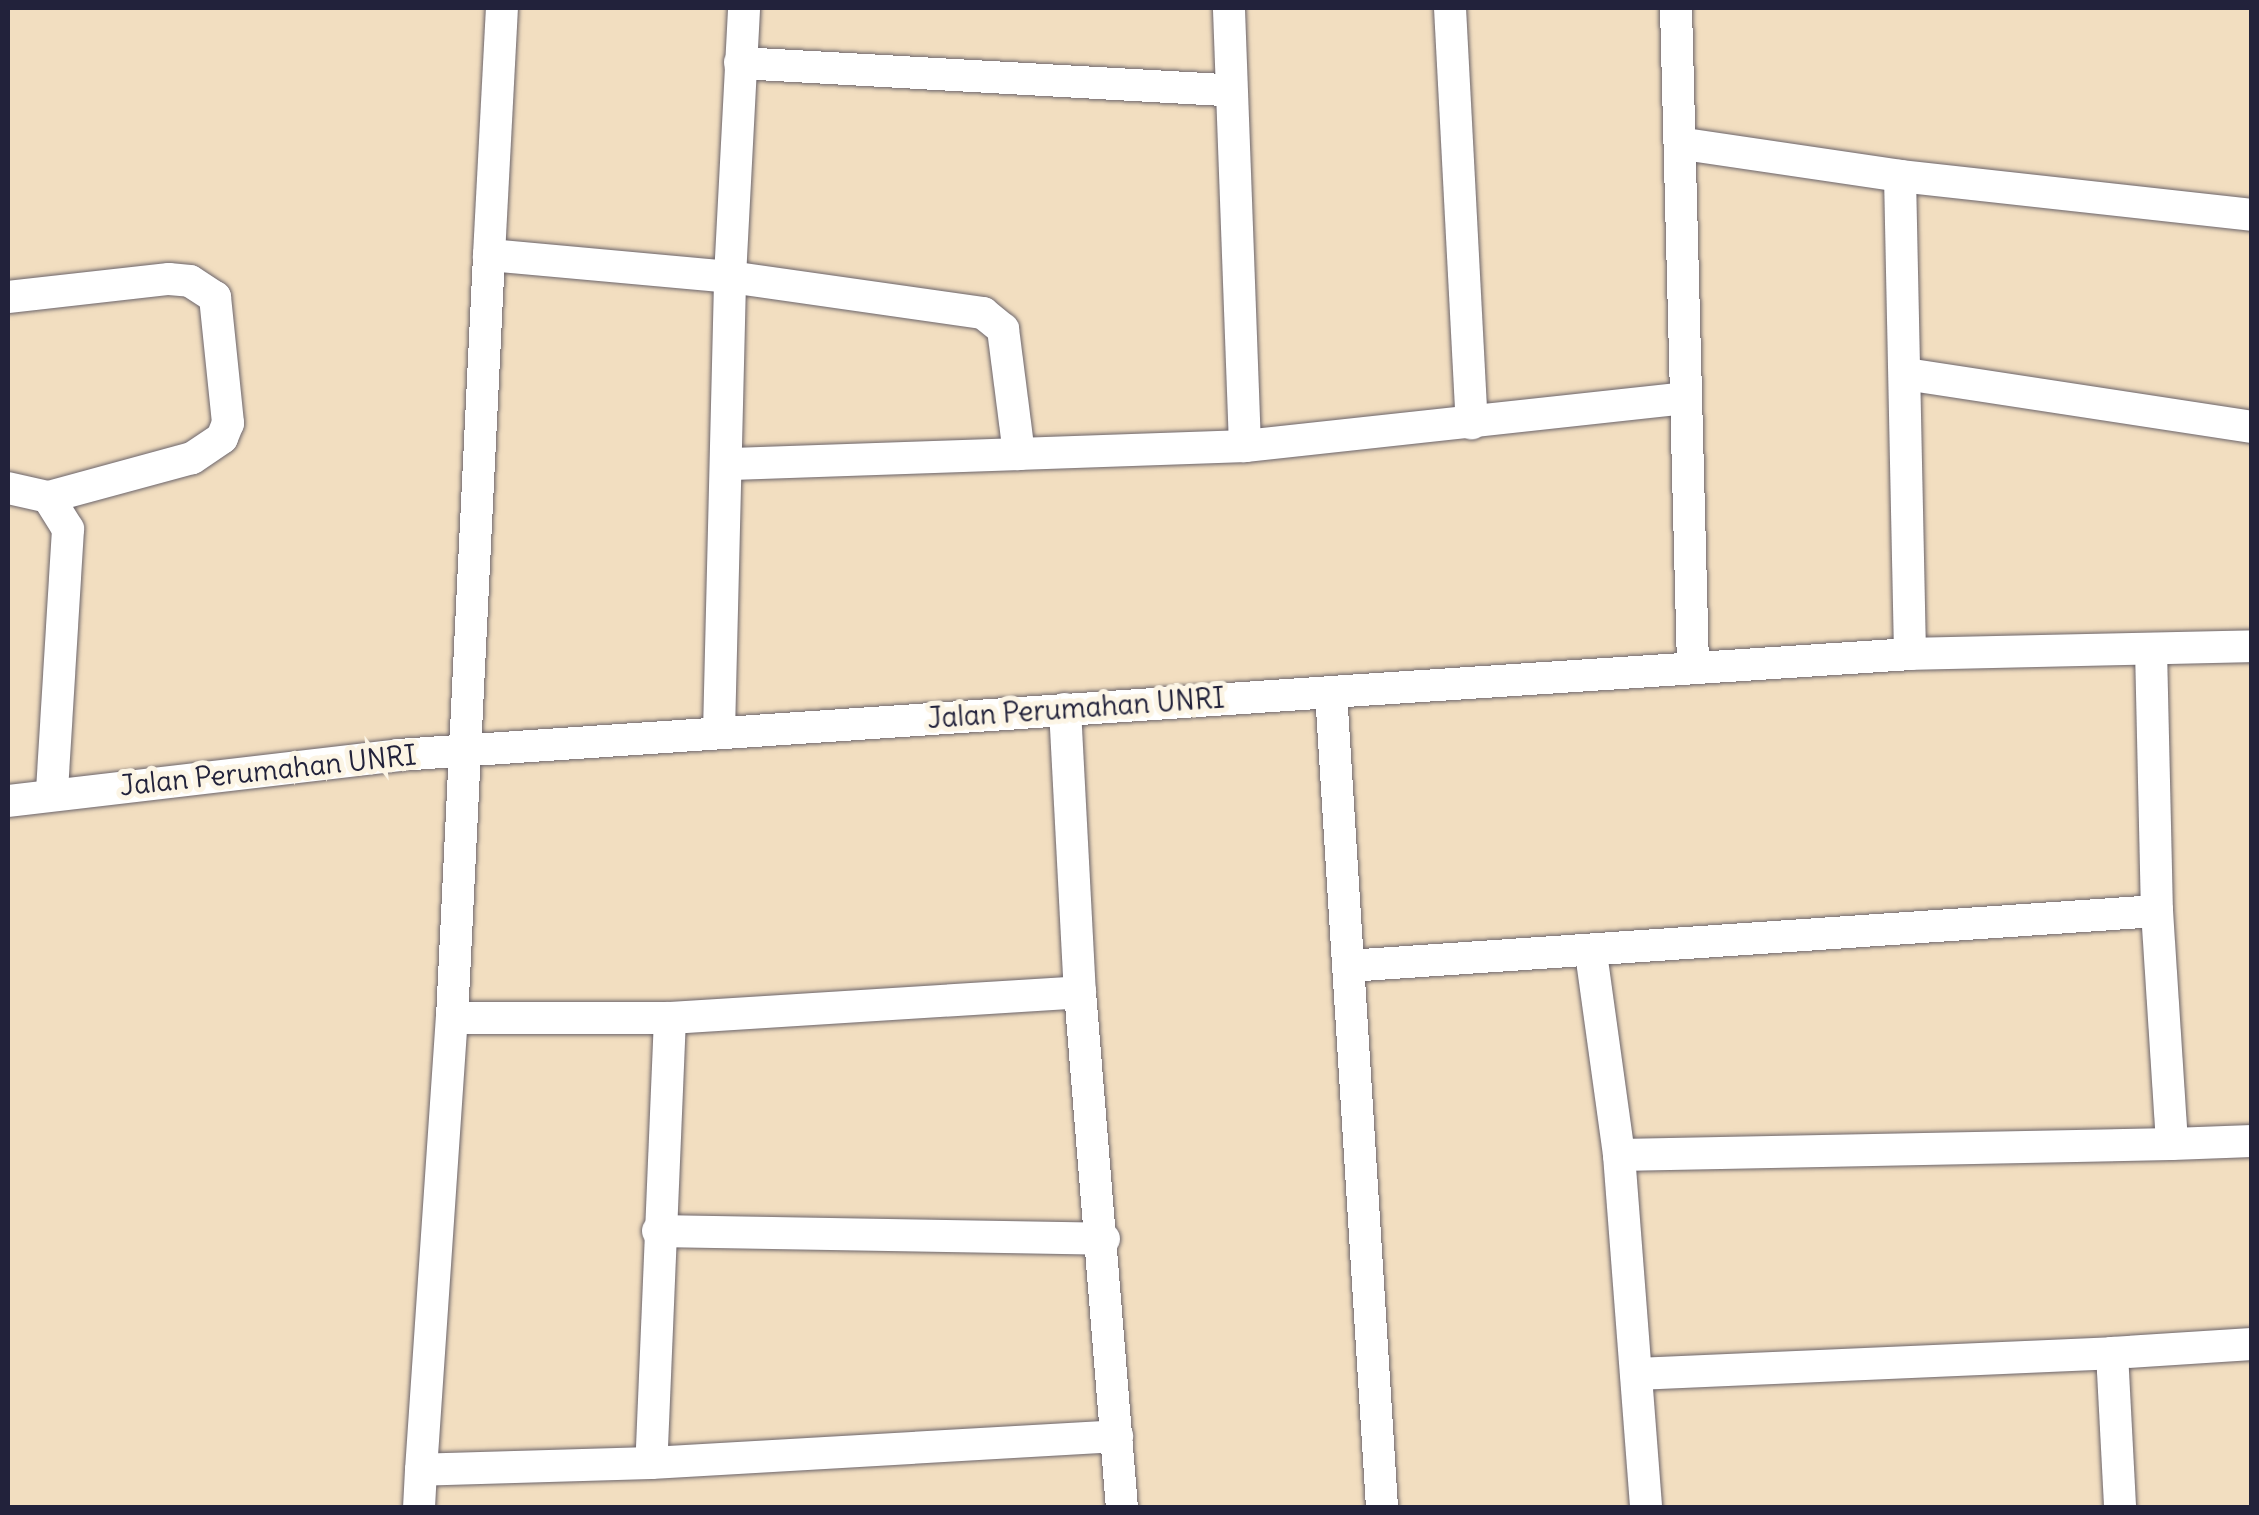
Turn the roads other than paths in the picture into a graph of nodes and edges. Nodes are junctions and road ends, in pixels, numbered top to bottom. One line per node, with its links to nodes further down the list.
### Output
1 (502, 8): 11 (street)
2 (744, 8): 6 (street)
3 (1229, 8): 7 (street)
4 (1450, 8): 16 (street)
5 (1676, 8): 8 (street)
6 (740, 63): 7 (street); 12 (street)
7 (1228, 90): 18 (street)
8 (1684, 144): 9 (street); 15 (street)
9 (1900, 176): 10 (street); 14 (street)
10 (2252, 215)
11 (489, 255): 12 (street); 30 (street)
12 (730, 276): 19 (street); 20 (street)
13 (8, 297): 22 (street)
14 (1906, 374): 17 (street); 25 (street)
15 (1685, 398): 16 (street); 26 (street)
16 (1472, 423): 18 (street)
17 (2252, 426)
18 (1246, 446): 19 (street)
19 (1018, 454): 20 (street)
20 (726, 464): 29 (street)
21 (8, 488): 22 (street)
22 (48, 496): 31 (street)
23 (2252, 646): 24 (street, Jalan Perumahan UNRI)
24 (2150, 649): 25 (street, Jalan Perumahan UNRI); 33 (street)
25 (1910, 654): 26 (street, Jalan Perumahan UNRI)
26 (1693, 666): 27 (street, Jalan Perumahan UNRI)
27 (1331, 692): 28 (street, Jalan Perumahan UNRI); 35 (street)
28 (1065, 708): 29 (street, Jalan Perumahan UNRI); 36 (street)
29 (719, 732): 30 (street, Jalan Perumahan UNRI)
30 (466, 750): 31 (street, Jalan Perumahan UNRI); 37 (street)
31 (52, 794): 32 (street, Jalan Perumahan UNRI)
32 (8, 801)
33 (2156, 911): 34 (street); 40 (street)
34 (1591, 953): 35 (street); 41 (street)
35 (1348, 966): 52 (street)
36 (1080, 992): 38 (street); 43 (street)
37 (452, 1018): 38 (street); 49 (street)
38 (670, 1018): 42 (street)
39 (2252, 1141): 40 (street)
40 (2172, 1144): 41 (street)
41 (1619, 1154): 46 (street)
42 (658, 1232): 43 (street); 48 (street)
43 (1104, 1239): 47 (street)
44 (2252, 1344): 45 (street)
45 (2112, 1353): 46 (street); 54 (street)
46 (1636, 1374): 53 (street)
47 (1117, 1436): 48 (street); 51 (street)
48 (650, 1463): 49 (street)
49 (421, 1470): 50 (street)
50 (419, 1508)
51 (1122, 1508)
52 (1382, 1508)
53 (1646, 1508)
54 (2120, 1508)

